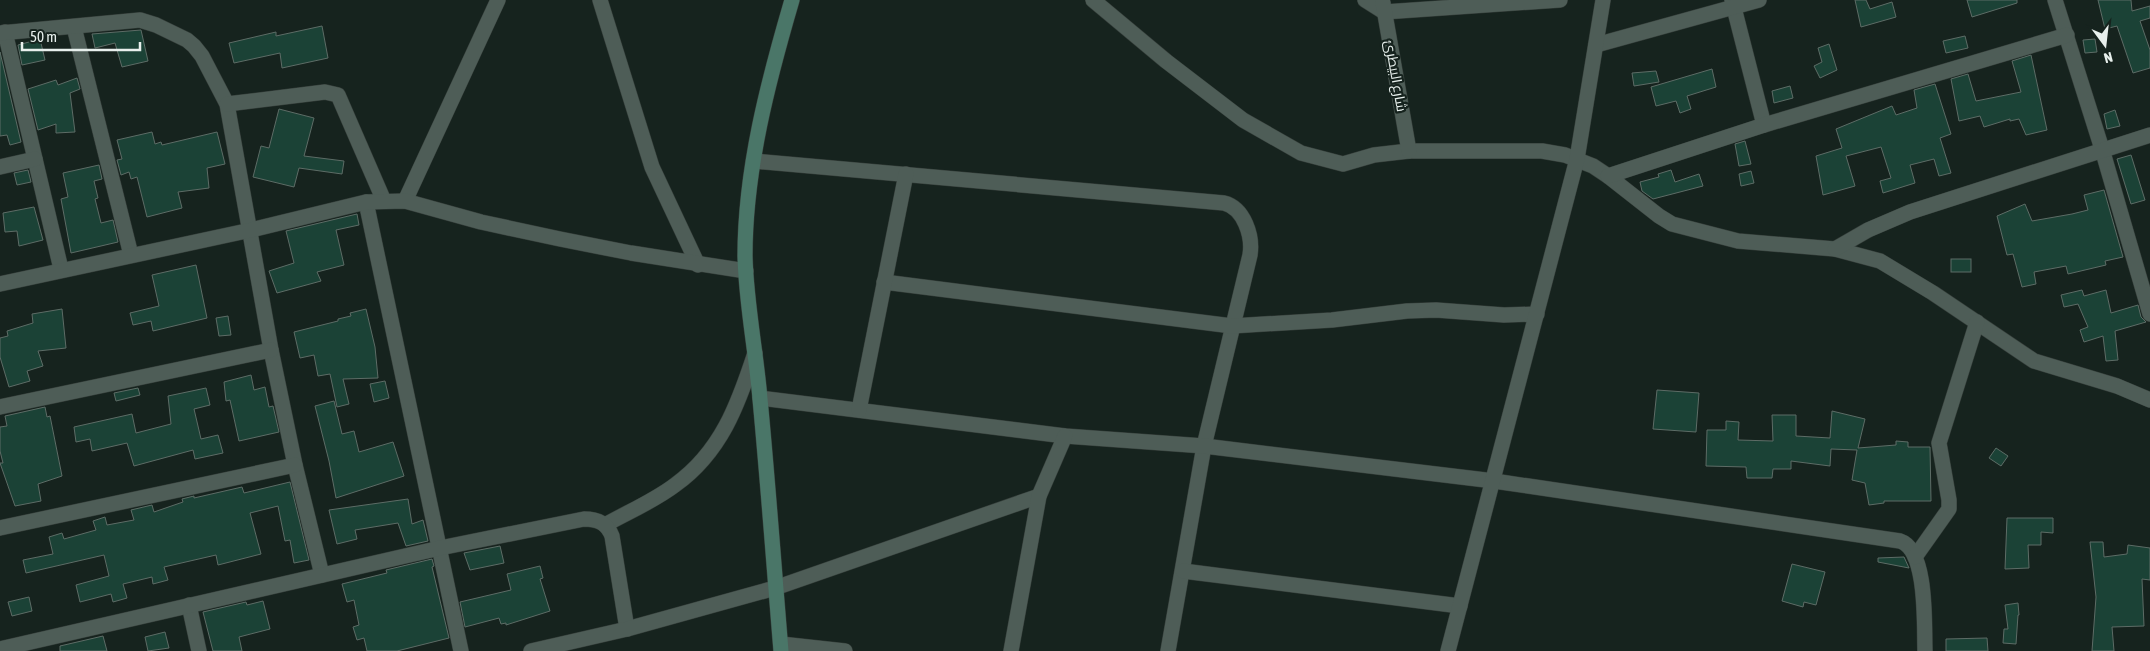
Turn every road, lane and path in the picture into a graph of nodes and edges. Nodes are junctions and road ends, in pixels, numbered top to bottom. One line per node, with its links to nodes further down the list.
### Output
1 (498, 0): 28 (street)
2 (600, 0): 33 (street)
3 (792, 0): 23 (main road)
4 (1093, 0): 20 (street)
5 (1366, 0): 11 (street)
6 (1560, 0): 11 (street)
7 (1603, 0): 15 (street)
8 (1760, 0): 10 (street)
9 (2055, 0): 14 (street)
10 (1733, 4): 15 (street); 17 (street)
11 (1383, 6): 20 (street, شارع البيطرئ)
12 (74, 27): 13 (street); 16 (street); 32 (street)
13 (3, 33): 21 (street)
14 (2067, 36): 17 (street); 19 (street)
15 (1596, 45): 22 (street)
16 (227, 104): 27 (street); 30 (street)
17 (1764, 125): 26 (street)
18 (2150, 135): 19 (street)
19 (2102, 149): 31 (street); 39 (street)
20 (1409, 151): 22 (street)
21 (35, 159): 24 (street); 34 (street)
22 (1577, 159): 26 (street); 38 (street)
23 (754, 161): 25 (street); 35 (main road)
24 (0, 166)
25 (906, 174): 36 (street); 41 (street)
26 (1608, 176): 31 (street)
27 (384, 201): 28 (street); 29 (street)
28 (405, 201): 33 (street)
29 (366, 202): 30 (street); 55 (street)
30 (250, 230): 32 (street); 42 (street)
31 (1835, 249): 40 (street)
32 (131, 255): 34 (street)
33 (698, 265): 35 (street)
34 (61, 270): 37 (street)
35 (746, 271): 43 (main road)
36 (884, 282): 41 (street); 47 (street)
37 (0, 284)
38 (1537, 314): 41 (street); 51 (street)
39 (2150, 314)
40 (1977, 322): 45 (street); 56 (street)
41 (1232, 326): 49 (street)
42 (271, 350): 46 (street); 50 (street)
43 (755, 353): 44 (main road); 53 (street)
44 (760, 398): 47 (street); 59 (main road)
45 (2150, 400)
46 (0, 407)
47 (859, 410): 48 (street)
48 (1065, 436): 49 (street); 52 (street)
49 (1204, 446): 51 (street); 57 (street)
50 (295, 465): 54 (street); 58 (street)
51 (1494, 481): 56 (street); 61 (street)
52 (1038, 496): 59 (street); 69 (street)
53 (605, 525): 55 (street); 62 (street)
54 (0, 528)
55 (440, 548): 58 (street); 66 (street)
56 (1915, 557): 72 (street)
57 (1183, 571): 61 (street); 70 (street)
58 (322, 576): 60 (street)
59 (775, 588): 62 (street); 63 (main road)
60 (189, 606): 64 (street); 65 (street)
61 (1460, 606): 71 (street)
62 (627, 629): 67 (street)
63 (781, 648): 68 (street)
64 (0, 649)
65 (199, 651)
66 (461, 651)
67 (531, 651)
68 (845, 651)
69 (1011, 651)
70 (1168, 651)
71 (1448, 651)
72 (1925, 651)

